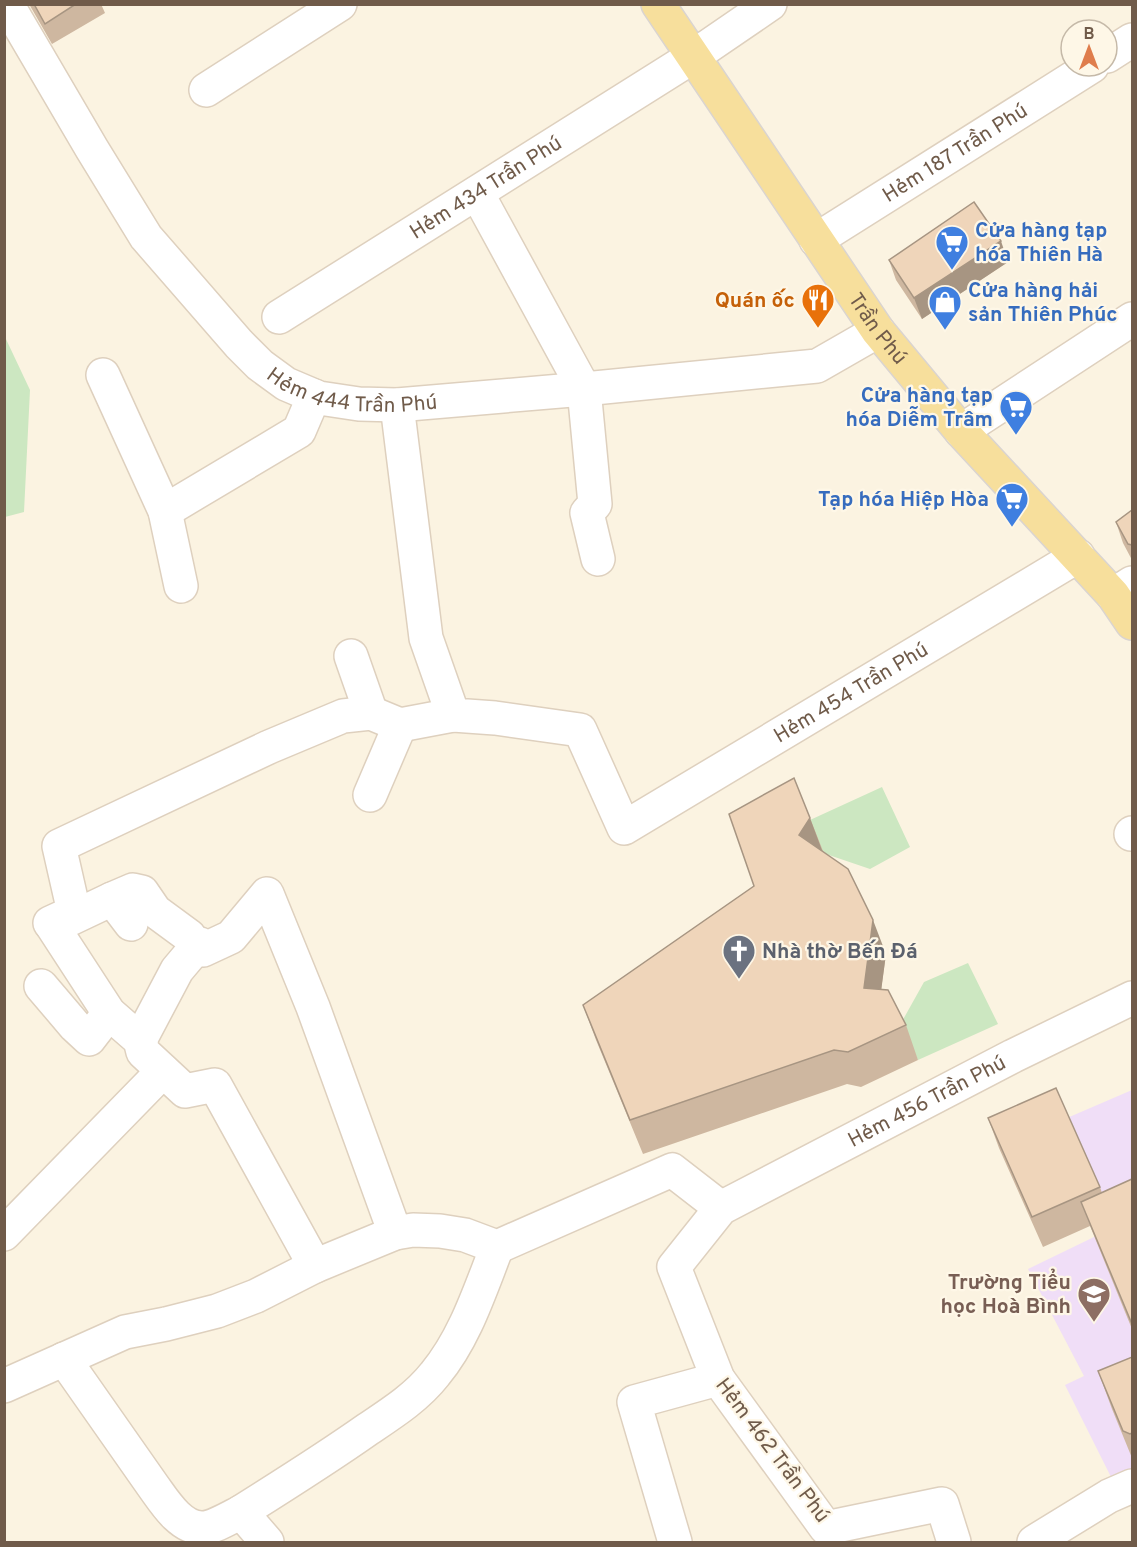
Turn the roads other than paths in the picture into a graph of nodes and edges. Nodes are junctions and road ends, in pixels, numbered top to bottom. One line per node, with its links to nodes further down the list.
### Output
1 (7, 4): 17 (street, Hẻm 444 Trần Phú)
2 (340, 4): 9 (street)
3 (658, 4): 7 (main road, Trần Phú)
4 (770, 4): 7 (street, Hẻm 434 Trần Phú)
5 (1132, 40): 6 (street)
6 (1119, 48)
7 (694, 56): 10 (street, Hẻm 434 Trần Phú); 11 (main road, Trần Phú)
8 (1073, 78): 11 (street, Hẻm 187 Trần Phú)
9 (206, 90)
10 (477, 193): 12 (street, Hẻm 434 Trần Phú); 16 (street)
11 (816, 240): 14 (main road, Trần Phú)
12 (279, 317)
13 (1132, 319): 19 (street)
14 (878, 331): 16 (street, Hẻm 444 Trần Phú); 19 (main road, Trần Phú)
15 (103, 375): 20 (street)
16 (584, 389): 18 (street, Hẻm 444 Trần Phú); 22 (street)
17 (314, 396): 18 (street, Hẻm 444 Trần Phú); 20 (street)
18 (397, 405): 27 (street)
19 (961, 431): 21 (main road, Trần Phú)
20 (165, 511): 23 (street)
21 (1078, 556): 24 (main road, Trần Phú); 27 (street, Hẻm 454 Trần Phú)
22 (598, 559)
23 (181, 586)
24 (1123, 589): 25 (main road, Trần Phú)
25 (1132, 624)
26 (351, 656): 28 (street)
27 (453, 715): 28 (street)
28 (386, 719): 29 (street); 30 (street)
29 (370, 795)
30 (51, 923)
31 (195, 946): 34 (street); 35 (street); 38 (street)
32 (41, 986): 34 (street)
33 (1132, 998): 37 (street, Hẻm 456 Trần Phú)
34 (108, 1013): 35 (street)
35 (140, 1040): 36 (street)
36 (163, 1071): 39 (street); 41 (street)
37 (721, 1208): 40 (street); 43 (street, Hẻm 462 Trần Phú)
38 (395, 1233): 40 (street); 41 (street)
39 (4, 1234)
40 (497, 1247): 46 (street)
41 (315, 1266): 42 (street)
42 (64, 1359): 44 (street); 46 (street)
43 (718, 1380): 48 (street); 49 (street, Hẻm 462 Trần Phú)
44 (4, 1386)
45 (1132, 1486): 50 (street)
46 (241, 1512): 47 (street)
47 (267, 1542)
48 (675, 1542)
49 (954, 1542)
50 (1034, 1542)

